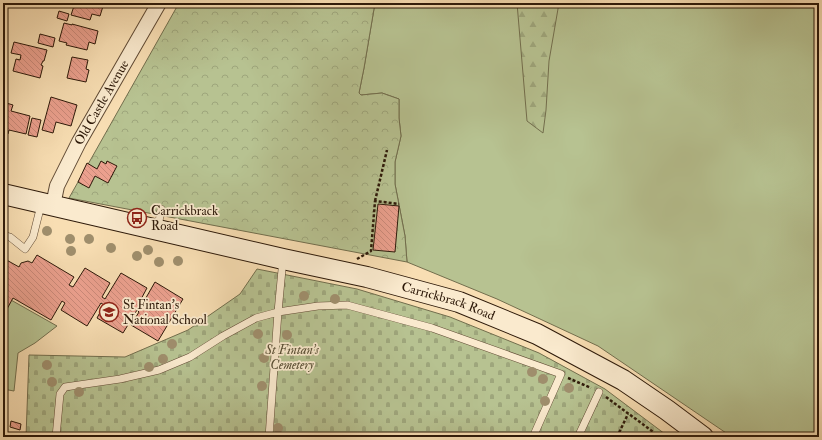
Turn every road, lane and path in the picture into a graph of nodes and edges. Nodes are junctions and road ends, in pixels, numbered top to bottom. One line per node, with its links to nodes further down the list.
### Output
1 (159, 3): 5 (street, Old Castle Avenue)
2 (387, 150): 4 (path)
3 (3, 194): 5 (main road, Carrickbrack Road)
4 (375, 201): 6 (path); 11 (path)
5 (47, 204): 8 (main road, Carrickbrack Road); 9 (lane)
6 (398, 204)
7 (161, 209): 8 (lane)
8 (158, 230): 10 (main road, Carrickbrack Road)
9 (3, 235)
10 (283, 259): 12 (lane); 24 (main road, Carrickbrack Road)
11 (355, 260)
12 (278, 312): 13 (lane); 17 (lane); 18 (lane)
13 (561, 374): 14 (path); 19 (lane)
14 (599, 392): 15 (path); 20 (lane)
15 (628, 414): 16 (path); 21 (path)
16 (654, 432): 22 (path); 23 (path)
17 (56, 437)
18 (269, 437)
19 (533, 437)
20 (578, 437)
21 (617, 437)
22 (651, 437)
23 (660, 437)
24 (703, 437)

